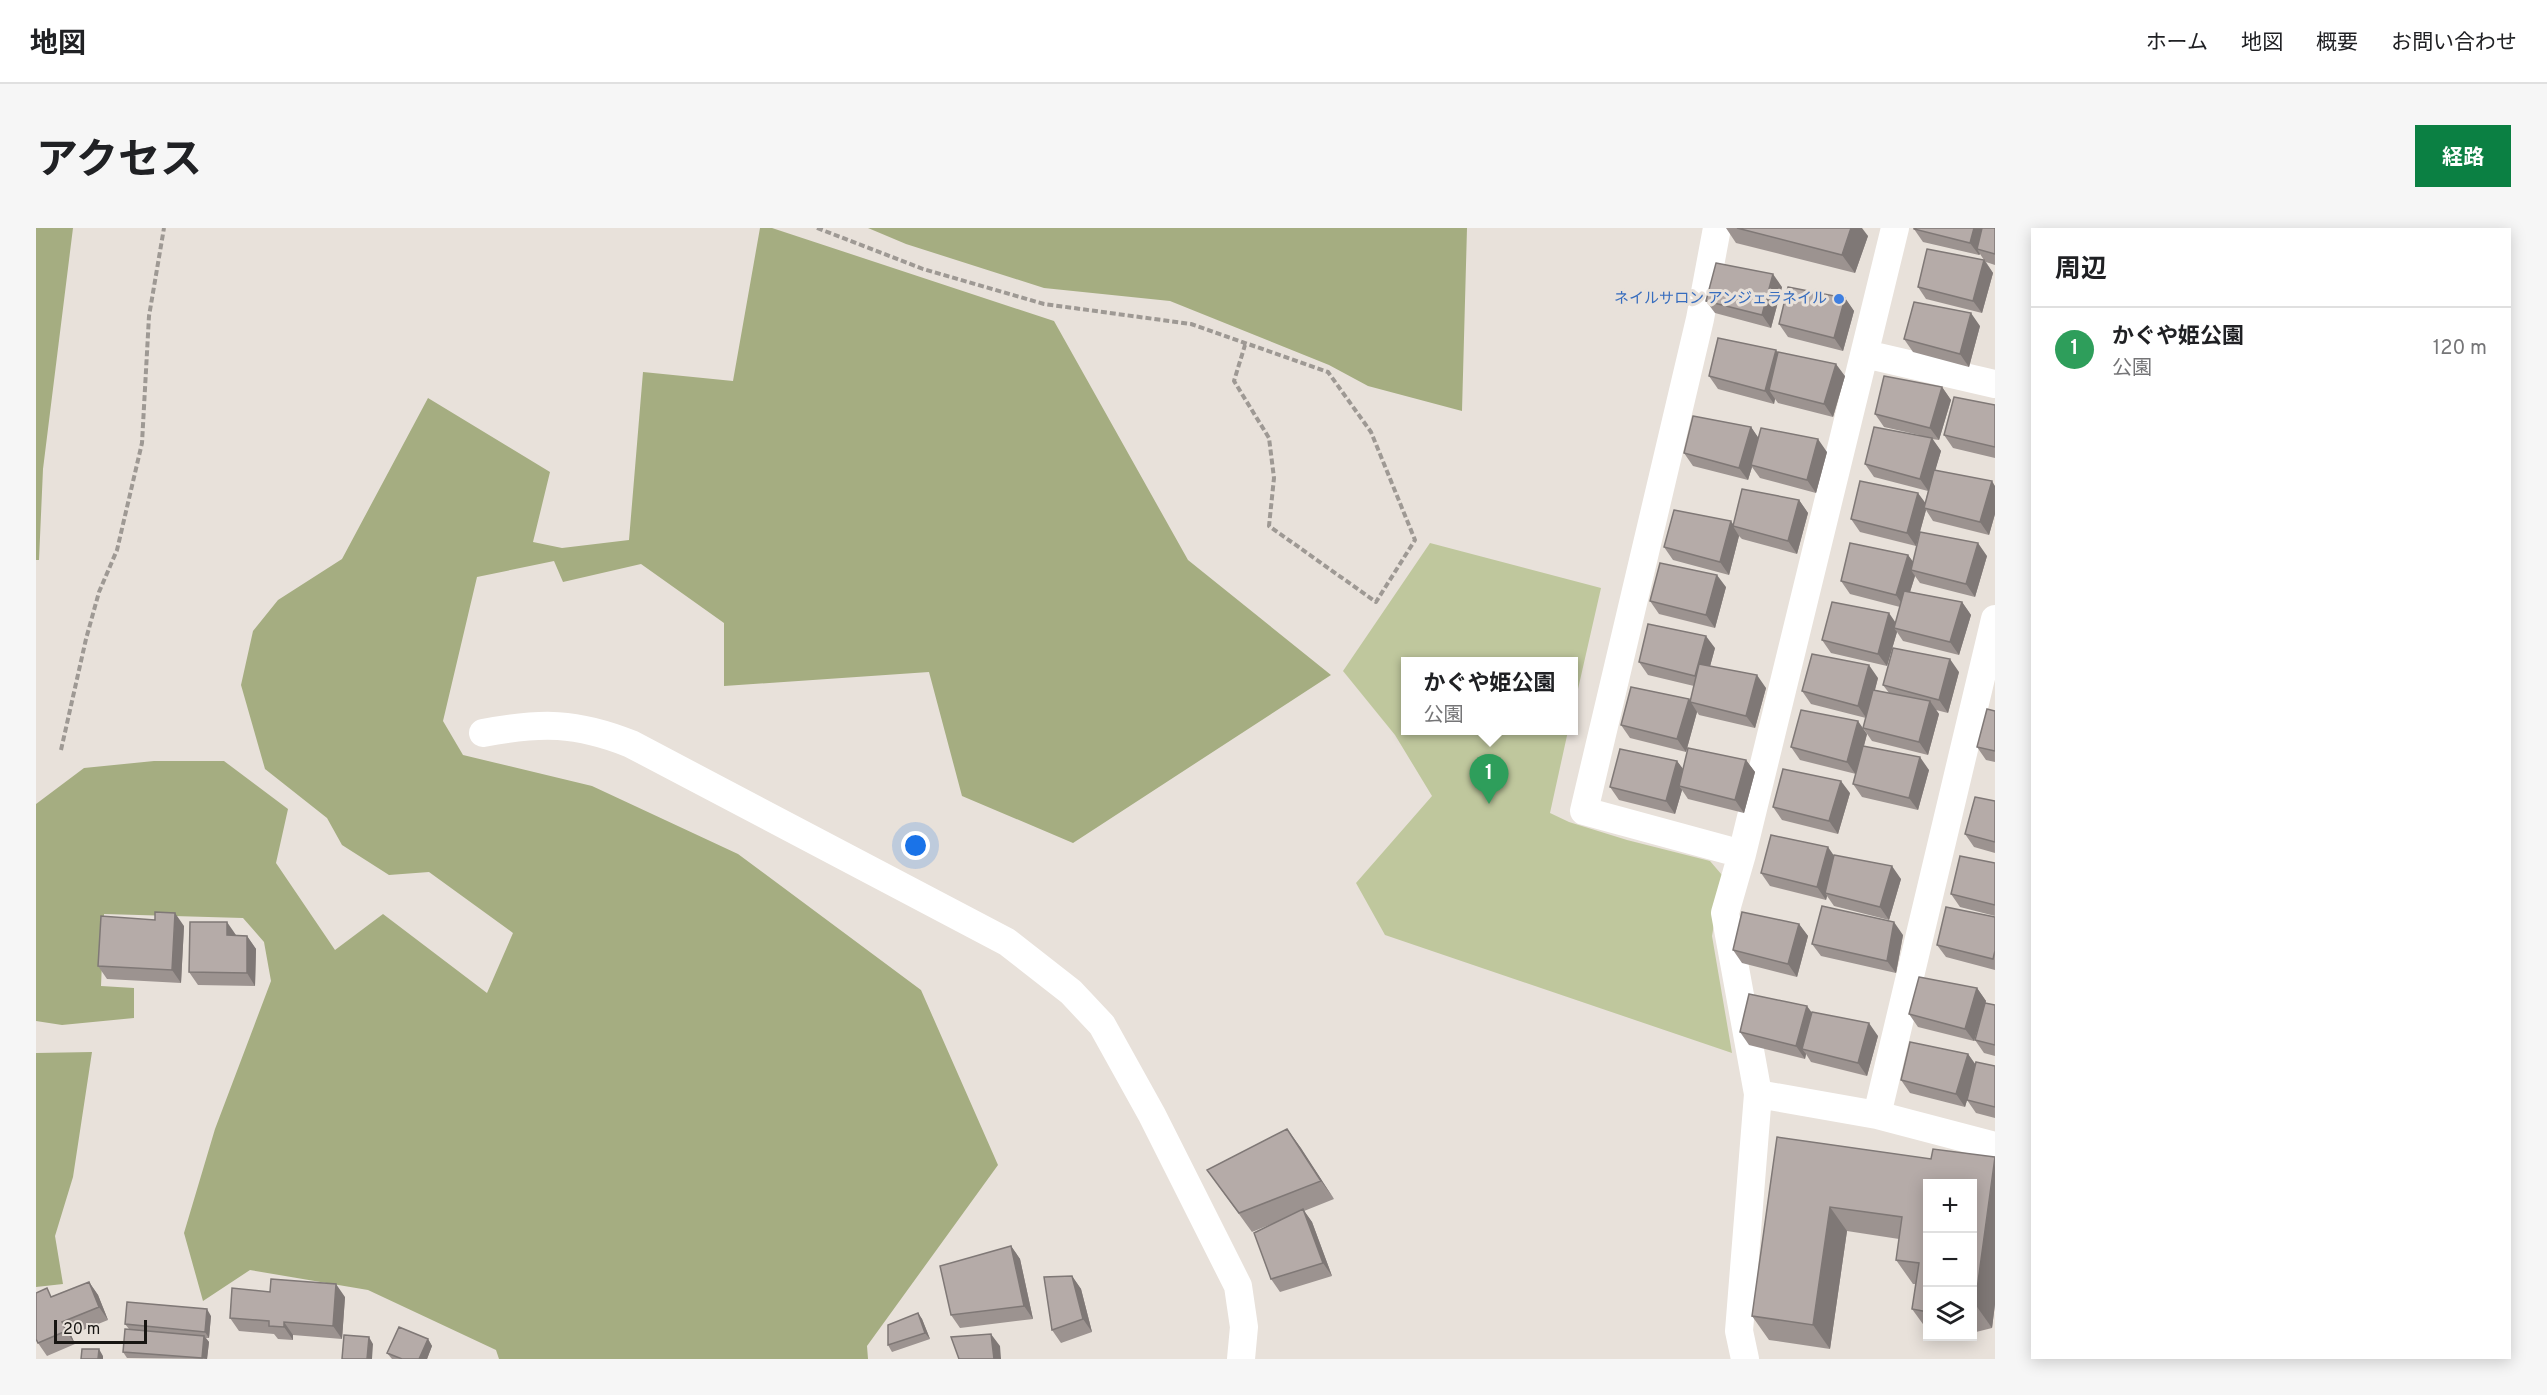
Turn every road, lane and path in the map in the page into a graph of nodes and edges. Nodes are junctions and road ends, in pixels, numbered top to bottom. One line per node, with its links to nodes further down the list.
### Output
1 (164, 228): 10 (path)
2 (817, 228): 5 (path)
3 (1717, 228): 11 (street)
4 (1895, 228): 6 (street)
5 (1245, 345): 5 (path)
6 (1865, 354): 7 (street); 11 (street)
7 (1995, 384)
8 (1995, 619): 13 (street)
9 (483, 733): 15 (street)
10 (61, 750)
11 (1742, 854): 12 (street)
12 (1758, 1094): 13 (street); 16 (street)
13 (1877, 1115): 14 (street)
14 (1995, 1146)
15 (1241, 1359)
16 (1745, 1359)

